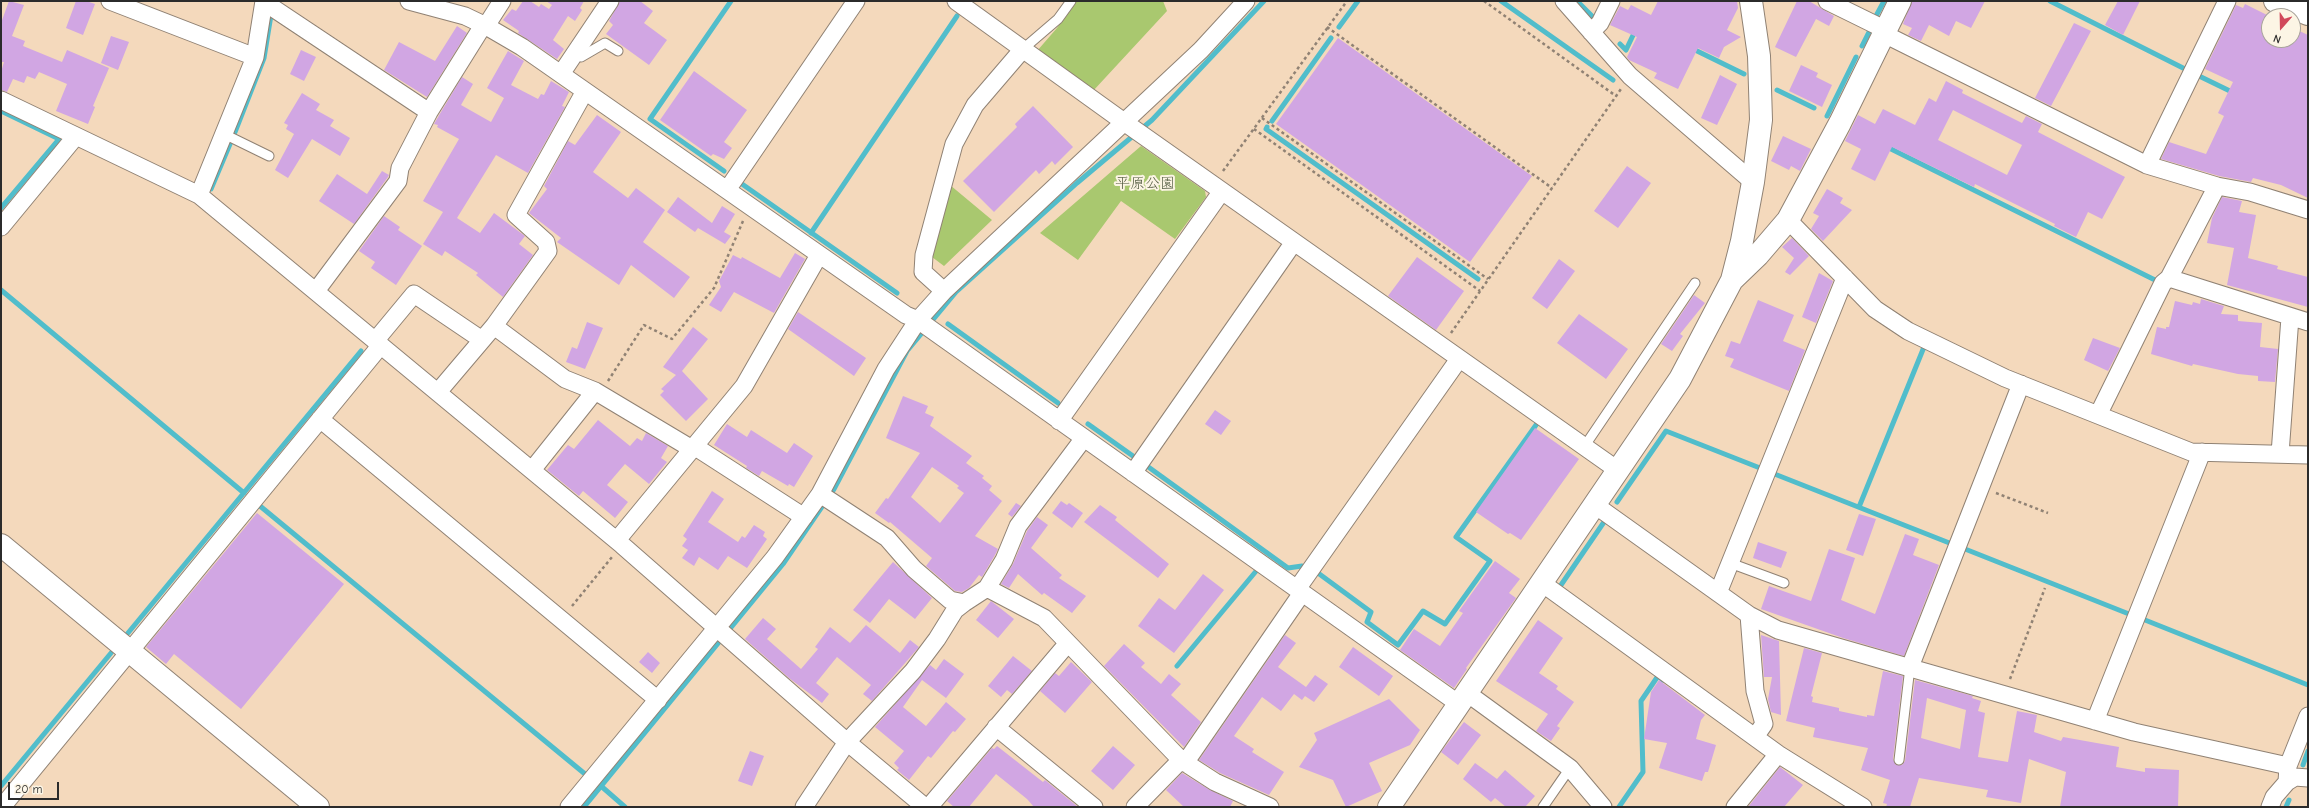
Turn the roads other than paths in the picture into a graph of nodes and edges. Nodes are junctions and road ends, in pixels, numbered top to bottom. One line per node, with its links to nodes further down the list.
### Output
1 (110, 1): 24 (street)
2 (264, 1): 24 (street); 28 (street)
3 (409, 1): 18 (street)
4 (502, 1): 18 (street)
5 (610, 1): 23 (street)
6 (856, 1): 37 (street)
7 (956, 1): 21 (street)
8 (1071, 1): 21 (lane)
9 (1246, 1): 29 (street)
10 (1564, 1): 19 (street)
11 (1611, 1): 19 (street)
12 (1751, 1): 34 (street)
13 (1826, 1): 20 (street)
14 (1900, 1): 20 (street)
15 (2227, 1): 33 (street)
16 (2275, 1): 17 (street)
17 (2308, 14)
18 (485, 25): 25 (street); 28 (street)
19 (1592, 32): 34 (street)
20 (1885, 32): 33 (street); 40 (street)
21 (1023, 49): 29 (street); 49 (street)
22 (618, 51): 23 (lane)
23 (575, 53): 25 (street)
24 (255, 57): 30 (street)
25 (560, 74): 26 (street)
26 (585, 91): 37 (street); 53 (street)
27 (1, 100): 31 (street)
28 (429, 112): 48 (street)
29 (1128, 125): 36 (street); 49 (street)
30 (224, 134): 32 (lane); 38 (street)
31 (76, 136): 38 (street); 41 (street)
32 (269, 156)
33 (2147, 164): 35 (street)
34 (1753, 182): 46 (street)
35 (2217, 186): 39 (street); 45 (street)
36 (1218, 188): 42 (street); 62 (street)
37 (727, 190): 43 (street)
38 (199, 195): 48 (street)
39 (2308, 210)
40 (1788, 220): 44 (street); 46 (street)
41 (1, 227)
42 (1294, 242): 56 (street); 71 (street)
43 (819, 255): 51 (street); 64 (street)
44 (1845, 278): 57 (street); 77 (street)
45 (2169, 278): 50 (street); 60 (street)
46 (1732, 280): 70 (street)
47 (1695, 283): 65 (lane)
48 (316, 291): 55 (street)
49 (944, 291): 51 (street)
50 (2290, 317): 52 (street); 67 (street)
51 (920, 322): 62 (street); 72 (street)
52 (2308, 322)
53 (494, 326): 54 (street); 59 (street)
54 (482, 340): 55 (street); 58 (street)
55 (378, 343): 58 (street); 61 (street)
56 (1459, 359): 65 (street); 81 (street)
57 (2022, 384): 60 (street); 88 (street)
58 (438, 392): 69 (street)
59 (597, 392): 64 (street); 69 (street)
60 (2098, 415): 66 (street)
61 (320, 419): 87 (street); 90 (street)
62 (1059, 420): 63 (street)
63 (1084, 438): 71 (street); 80 (street)
64 (693, 447): 74 (street); 75 (street)
65 (1584, 447): 70 (street)
66 (2202, 452): 67 (street); 92 (street)
67 (2280, 454): 68 (street)
68 (2308, 455)
69 (532, 470): 75 (street)
70 (1618, 471): 73 (street)
71 (1133, 472): 81 (street)
72 (822, 496): 74 (street); 83 (street)
73 (1595, 505): 78 (street); 82 (street)
74 (804, 516): 85 (street)
75 (619, 542): 85 (street)
76 (1, 545): 87 (street)
77 (1730, 563): 79 (lane); 82 (street)
78 (1542, 583): 89 (street); 94 (street)
79 (1784, 583)
80 (987, 588): 83 (street); 86 (street)
81 (1299, 591): 89 (street); 98 (street)
82 (1718, 593): 84 (street)
83 (964, 603): 95 (street)
84 (1749, 615): 88 (street); 94 (street)
85 (723, 635): 90 (street); 95 (street)
86 (1068, 643): 93 (street); 98 (street)
87 (130, 651): 102 (street); 103 (street)
88 (1910, 667): 92 (street); 97 (lane)
89 (1463, 699): 99 (street); 111 (street)
90 (658, 700): 104 (street)
91 (2308, 716): 100 (street)
92 (2095, 721): 100 (street)
93 (996, 727): 107 (street); 108 (street)
94 (1755, 737): 96 (street)
95 (847, 742): 105 (street); 106 (street)
96 (1778, 754): 114 (street); 115 (street)
97 (1899, 760)
98 (1183, 761): 109 (street); 110 (street)
99 (1570, 768): 112 (lane); 113 (street)
100 (2288, 774): 101 (street); 116 (street)
101 (2308, 778)
102 (2, 807)
103 (318, 807)
104 (569, 807)
105 (804, 807)
106 (925, 807)
107 (929, 807)
108 (1094, 807)
109 (1135, 807)
110 (1270, 807)
111 (1389, 807)
112 (1543, 807)
113 (1603, 807)
114 (1735, 807)
115 (1863, 807)
116 (2270, 807)

